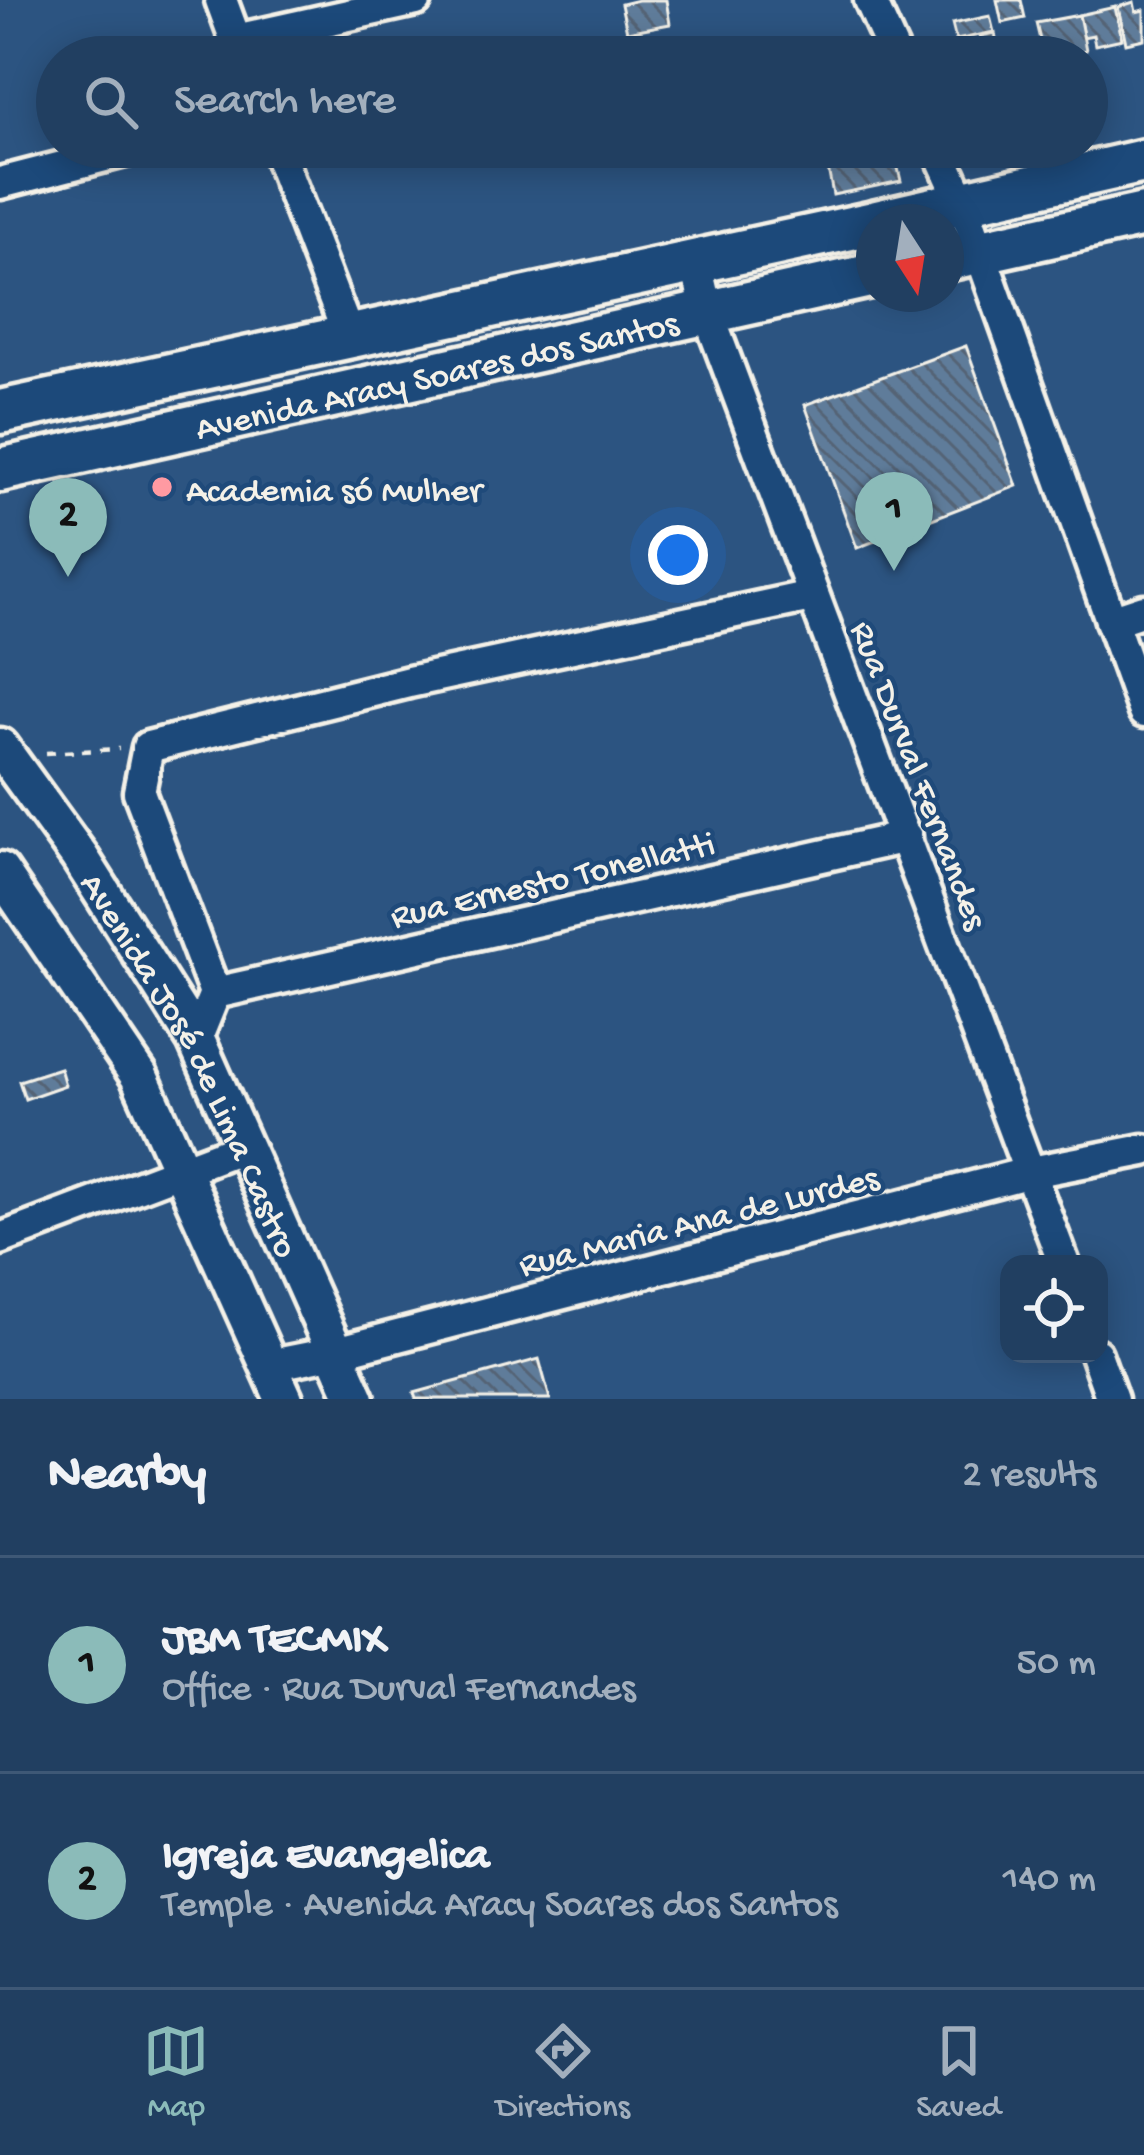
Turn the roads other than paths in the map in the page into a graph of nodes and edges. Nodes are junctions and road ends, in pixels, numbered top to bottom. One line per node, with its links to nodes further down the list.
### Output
1 (221, 0): 4 (street)
2 (416, 0): 5 (street)
3 (871, 0): 6 (street)
4 (234, 36)
5 (286, 36)
6 (887, 36)
7 (1144, 161): 12 (main road, Avenida Aracy Soares dos Santos)
8 (58, 168): 11 (street)
9 (284, 168): 21 (street)
10 (947, 168): 12 (street)
11 (0, 183)
12 (962, 202): 13 (main road, Avenida Aracy Soares dos Santos)
13 (953, 204)
14 (1144, 215): 16 (main road)
15 (856, 226): 18 (main road, Avenida Aracy Soares dos Santos)
16 (964, 255)
17 (964, 257): 26 (street)
18 (696, 264): 20 (street, Rua Durval Fernandes); 21 (main road, Avenida Aracy Soares dos Santos)
19 (856, 279): 20 (main road, Avenida Aracy Soares dos Santos)
20 (706, 311): 23 (main road, Avenida Aracy Soares dos Santos); 24 (street, Rua Durval Fernandes)
21 (349, 337): 22 (main road, Avenida Aracy Soares dos Santos)
22 (0, 412)
23 (0, 470)
24 (812, 596): 29 (street, Rua Durval Fernandes); 31 (street)
25 (1144, 610): 26 (street)
26 (1111, 620): 27 (street)
27 (1144, 712)
28 (3, 751): 32 (street, Avenida José de Lima Castro)
29 (907, 837): 31 (street, Rua Ernesto Tonellatti); 36 (street, Rua Durval Fernandes)
30 (0, 872): 35 (street, Avenida José de Lima Castro)
31 (215, 993): 32 (street)
32 (196, 1040): 33 (street, Avenida José de Lima Castro)
33 (244, 1145): 35 (street); 39 (street, Avenida José de Lima Castro)
34 (1144, 1150): 36 (street, Rua Maria Ana de Lurdes)
35 (181, 1172): 37 (street); 41 (street, Avenida José de Lima Castro)
36 (1031, 1172): 38 (street, Rua Durval Fernandes); 39 (street, Rua Maria Ana de Lurdes)
37 (0, 1239)
38 (1061, 1255)
39 (336, 1352): 41 (street, Rua Maria Ana de Lurdes); 42 (street, Avenida José de Lima Castro)
40 (1099, 1363): 43 (street)
41 (278, 1382)
42 (356, 1399)
43 (1112, 1399)

